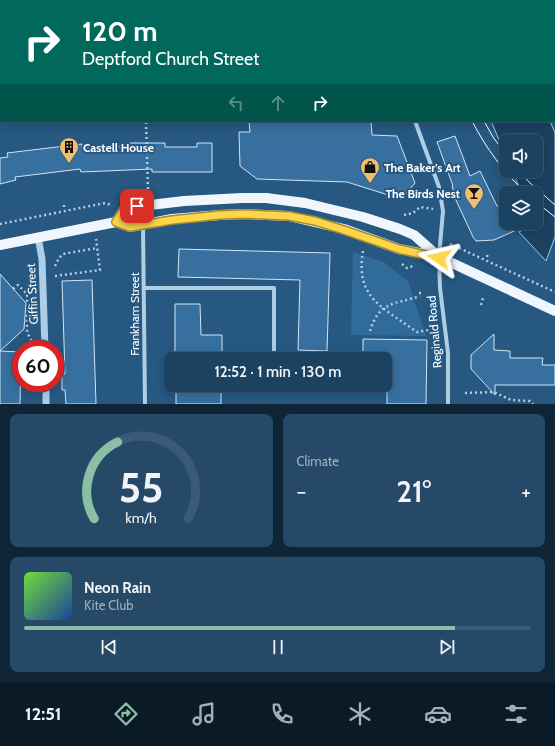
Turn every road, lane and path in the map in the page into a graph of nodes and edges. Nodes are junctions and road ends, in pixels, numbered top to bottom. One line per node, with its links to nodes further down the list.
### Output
1 (146, 122): 3 (path)
2 (415, 122): 24 (street, Reginald Road)
3 (148, 190)
4 (125, 208): 6 (path); 10 (main road); 24 (main road)
5 (427, 208): 7 (path)
6 (41, 216): 8 (path); 9 (path)
7 (403, 216)
8 (23, 219): 11 (path); 12 (path)
9 (42, 222)
10 (116, 222): 13 (main road); 14 (main road)
11 (0, 224)
12 (24, 224)
13 (143, 225): 24 (main road); 27 (street, Frankham Street)
14 (38, 238): 16 (main road); 38 (street, Giffin Street)
15 (96, 238): 17 (path)
16 (0, 245)
17 (97, 248): 21 (path); 21 (path)
18 (65, 249): 21 (path)
19 (461, 250): 29 (path)
20 (363, 251): 33 (path)
21 (66, 253)
22 (488, 253): 23 (path)
23 (487, 257)
24 (439, 258): 34 (main road); 44 (street, Reginald Road)
25 (413, 266): 26 (path)
26 (407, 268)
27 (144, 288): 39 (street); 43 (street, Frankham Street)
28 (14, 289): 37 (path)
29 (555, 292)
30 (424, 293): 33 (path)
31 (483, 298): 32 (path)
32 (481, 305)
33 (383, 309): 35 (path); 36 (path)
34 (555, 311)
35 (429, 330)
36 (370, 331)
37 (31, 340)
38 (45, 340)
39 (274, 352)
40 (46, 392): 42 (street)
41 (465, 393): 45 (path)
42 (46, 404)
43 (145, 404)
44 (448, 404)
45 (533, 404)

